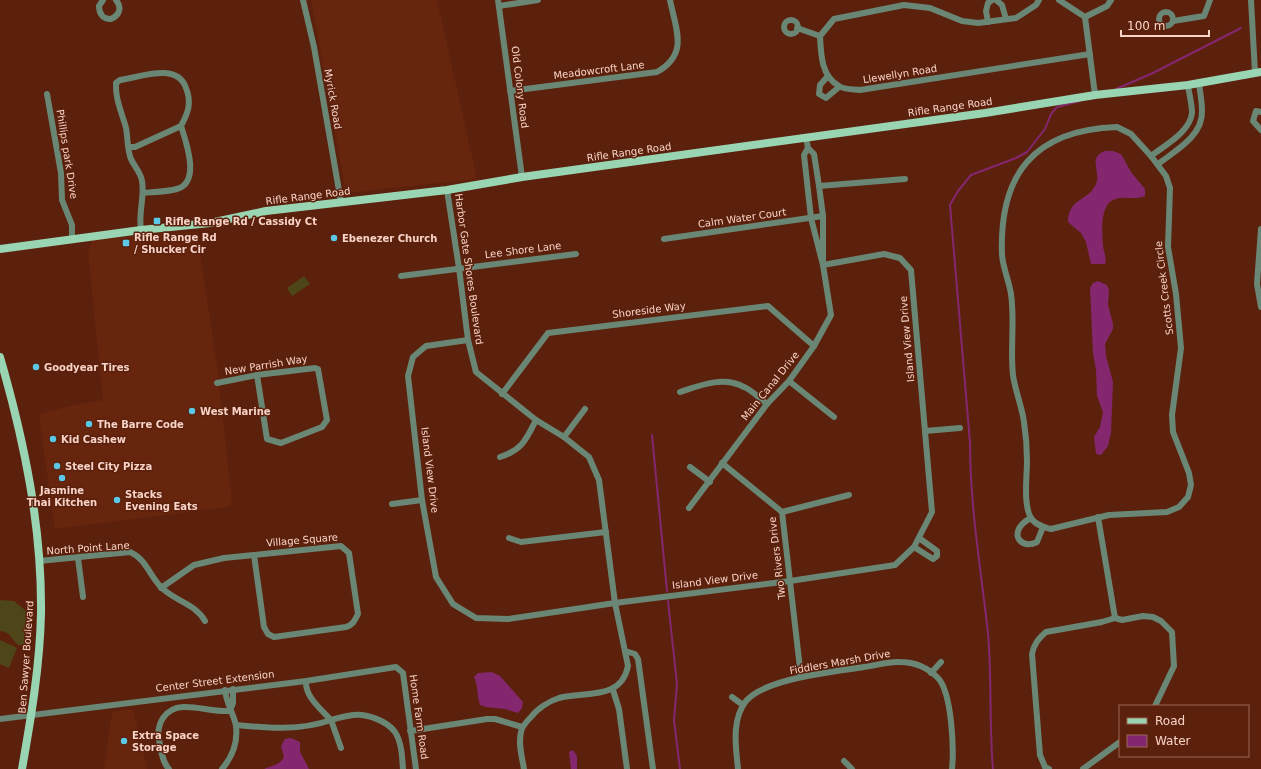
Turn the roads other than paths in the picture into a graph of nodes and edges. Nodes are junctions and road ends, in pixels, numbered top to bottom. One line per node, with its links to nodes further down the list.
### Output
1 (103, 0): 2 (street)
2 (116, 0)
3 (303, 0): 42 (street, Myrick Road)
4 (538, 0): 13 (street)
5 (670, 0): 26 (street, Meadowcroft Lane)
6 (992, 0): 17 (street)
7 (996, 0): 15 (street)
8 (1039, 0): 15 (street)
9 (1059, 0): 14 (street)
10 (1111, 0): 14 (street)
11 (1210, 0): 16 (street)
12 (1251, 0): 21 (street)
13 (499, 3): 26 (street, Old Colony Road)
14 (1085, 17): 20 (street)
15 (1006, 19): 17 (street)
16 (1172, 21)
17 (988, 22): 19 (street)
18 (797, 28): 19 (street)
19 (820, 36): 22 (street)
20 (1090, 54): 25 (street, Llewellyn Road); 28 (street)
21 (1258, 73): 23 (main road, Rifle Range Road)
22 (828, 76): 25 (street); 25 (street)
23 (1199, 82): 24 (main road, Rifle Range Road); 36 (street)
24 (1188, 85): 28 (main road, Rifle Range Road); 35 (street)
25 (839, 87)
26 (510, 91): 37 (street, Old Colony Road)
27 (47, 94): 48 (street, Phillips park Drive)
28 (1095, 95): 32 (main road, Rifle Range Road)
29 (1261, 112): 31 (street)
30 (181, 126): 33 (street); 33 (street); 41 (street)
31 (1261, 130)
32 (806, 138): 34 (street, Main Canal Drive); 37 (main road, Rifle Range Road)
33 (129, 147): 41 (street)
34 (808, 148): 39 (street, Main Canal Drive); 44 (street, Main Canal Drive)
35 (1151, 156): 36 (street, Scotts Creek Circle); 81 (street, Scotts Creek Circle)
36 (1158, 164): 80 (street, Scotts Creek Circle)
37 (522, 177): 40 (main road, Rifle Range Road)
38 (905, 178): 39 (street)
39 (819, 186): 43 (street, Main Canal Drive)
40 (447, 190): 42 (main road, Rifle Range Road); 52 (street, Harbor Gate Shores Boulevard)
41 (142, 193): 46 (street)
42 (341, 202): 46 (main road, Rifle Range Road)
43 (823, 216): 44 (street, Calm Water Court); 51 (street, Main Canal Drive)
44 (811, 218): 47 (street, Calm Water Court); 51 (street, Main Canal Drive)
45 (1261, 228): 54 (street)
46 (141, 230): 48 (main road, Rifle Range Road)
47 (664, 239)
48 (72, 240): 49 (main road, Rifle Range Road)
49 (0, 249)
50 (576, 254): 52 (street, Lee Shore Lane)
51 (823, 265): 57 (street, Main Canal Drive); 69 (street, Island View Drive)
52 (459, 268): 53 (street, Lee Shore Lane); 56 (street, Harbor Gate Shores Boulevard)
53 (401, 276)
54 (1259, 284): 55 (street)
55 (1261, 306)
56 (468, 340): 63 (street, Harbor Gate Shores Boulevard); 76 (street, Island View Drive)
57 (814, 346): 60 (street, Main Canal Drive); 63 (street, Shoreside Way)
58 (0, 357): 89 (main road, Ben Sawyer Boulevard)
59 (257, 375): 59 (street, New Parrish Way); 61 (street, New Parrish Way)
60 (789, 381): 64 (street, Main Canal Drive); 66 (street)
61 (217, 383)
62 (680, 392): 64 (street)
63 (502, 394): 67 (street, Harbor Gate Shores Boulevard)
64 (767, 404): 72 (street, Main Canal Drive)
65 (585, 409): 70 (street)
66 (834, 417)
67 (536, 420): 70 (street, Harbor Gate Shores Boulevard); 71 (street)
68 (960, 428): 69 (street)
69 (925, 430): 85 (street, Island View Drive)
70 (564, 437): 83 (street, Harbor Gate Shores Boulevard)
71 (500, 457)
72 (722, 463): 74 (street, Main Canal Drive); 79 (street, Two Rivers Drive)
73 (690, 467): 74 (street)
74 (710, 482): 78 (street, Main Canal Drive)
75 (849, 495): 79 (street)
76 (422, 500): 77 (street); 93 (street, Island View Drive)
77 (392, 504)
78 (690, 508)
79 (782, 512): 90 (street, Two Rivers Drive)
80 (1098, 517): 82 (street, Scotts Creek Circle); 94 (street)
81 (1031, 518): 82 (street); 82 (street)
82 (1043, 527)
83 (606, 532): 84 (street); 93 (street, Harbor Gate Shores Boulevard)
84 (509, 538)
85 (919, 538): 86 (street, Island View Drive); 86 (street)
86 (914, 547): 90 (street, Island View Drive)
87 (254, 555): 87 (street, Village Square); 91 (street, Village Square)
88 (78, 558): 89 (street, North Point Lane); 91 (street, North Point Lane); 92 (street)
89 (40, 562): 109 (main road, Ben Sawyer Boulevard)
90 (790, 581): 93 (street, Island View Drive); 100 (street, Two Rivers Drive)
91 (161, 588): 95 (street, North Point Lane)
92 (83, 597)
93 (614, 603): 96 (street, Harbor Gate Shores Boulevard)
94 (1115, 618): 107 (street); 129 (street)
95 (205, 621)
96 (625, 651): 104 (street, Harbor Gate Shores Boulevard); 125 (street)
97 (941, 662): 99 (street)
98 (400, 669): 101 (street, Center Street Extension); 114 (street, Home Farm Road)
99 (931, 673): 100 (street, Fiddlers Marsh Drive); 128 (street, Fiddlers Marsh Drive)
100 (801, 678): 106 (street, Fiddlers Marsh Drive)
101 (306, 681): 102 (street, Center Street Extension); 111 (street)
102 (233, 689): 103 (street, Center Street Extension); 108 (street)
103 (225, 690): 108 (street); 109 (street, Center Street Extension)
104 (612, 690): 113 (street); 124 (street)
105 (732, 697): 106 (street)
106 (744, 705): 126 (street)
107 (1156, 705)
108 (230, 711): 112 (street); 119 (street)
109 (32, 714): 110 (street, Center Street Extension); 118 (main road, Ben Sawyer Boulevard)
110 (0, 719)
111 (331, 720): 112 (street); 116 (street); 121 (street)
112 (236, 725): 120 (street)
113 (522, 727): 114 (street); 123 (street)
114 (410, 731): 122 (street, Home Farm Road)
115 (1119, 743): 130 (street)
116 (341, 748)
117 (844, 761): 127 (street)
118 (22, 769)
119 (169, 769)
120 (222, 769)
121 (403, 769)
122 (416, 769)
123 (524, 769)
124 (628, 769)
125 (654, 769)
126 (738, 769)
127 (852, 769)
128 (952, 769)
129 (1049, 769)
130 (1083, 769)

